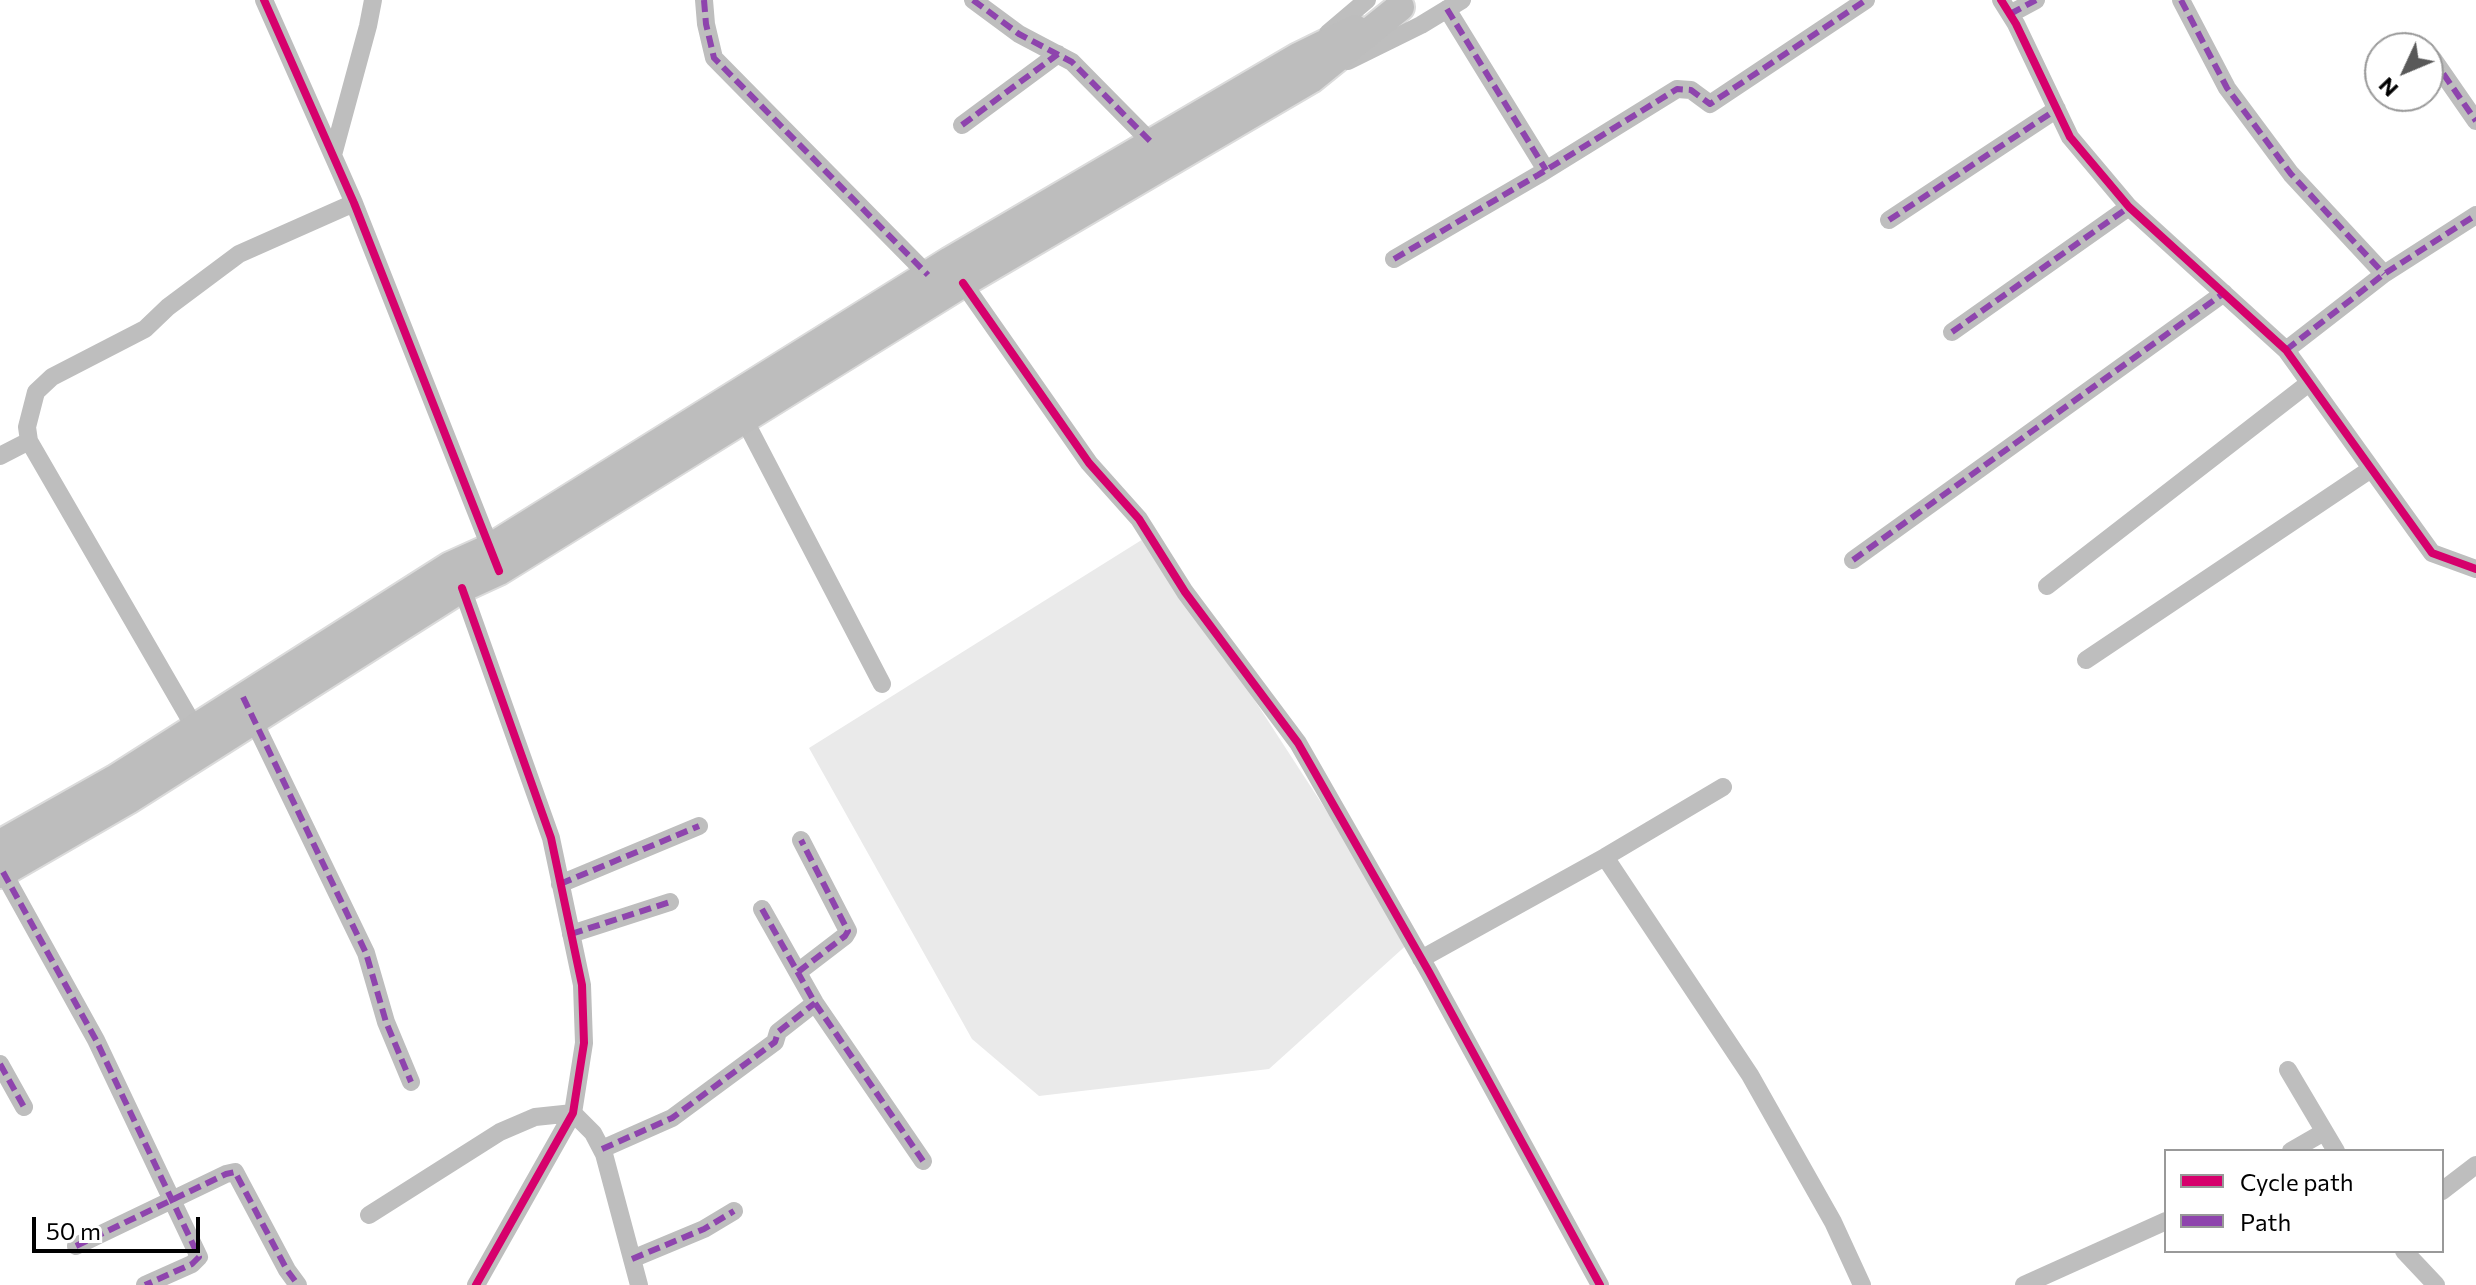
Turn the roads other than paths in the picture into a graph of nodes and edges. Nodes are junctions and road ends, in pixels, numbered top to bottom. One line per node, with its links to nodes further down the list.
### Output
1 (264, 0): 19 (street)
2 (373, 0): 19 (street)
3 (704, 0): 27 (street)
4 (973, 0): 12 (street)
5 (1367, 0): 13 (street)
6 (1866, 0): 20 (street)
7 (2036, 0): 11 (street)
8 (2181, 0): 26 (street)
9 (1406, 4): 13 (main road)
10 (1454, 4): 13 (street); 20 (street)
11 (2006, 7): 15 (street)
12 (1058, 54): 17 (street); 18 (street)
13 (1304, 68): 18 (main road); 28 (main road)
14 (2444, 75): 16 (street)
15 (2057, 109): 22 (street); 24 (street)
16 (2476, 121)
17 (962, 125)
18 (1152, 143): 27 (main road)
19 (333, 155): 21 (street)
20 (1546, 170): 25 (street)
21 (354, 203): 34 (street); 37 (street)
22 (2129, 207): 29 (street); 30 (street)
23 (2476, 215): 26 (street)
24 (1889, 220)
25 (1394, 259)
26 (2384, 274): 31 (street)
27 (928, 275): 37 (main road)
28 (963, 283): 33 (main road); 55 (street)
29 (2224, 293): 31 (street); 38 (street)
30 (1952, 332)
31 (2286, 350): 32 (street)
32 (2309, 383): 36 (street); 40 (street)
33 (744, 419): 37 (main road); 43 (street)
34 (29, 441): 35 (street); 45 (street)
35 (0, 456)
36 (2371, 469): 39 (street); 42 (street)
37 (494, 559): 41 (main road); 44 (main road)
38 (1853, 560)
39 (2476, 569)
40 (2047, 586)
41 (462, 588): 44 (main road); 51 (street)
42 (2086, 660)
43 (882, 684)
44 (248, 709): 45 (main road); 50 (main road); 60 (street)
45 (195, 728): 50 (main road)
46 (1723, 787): 49 (street)
47 (699, 826): 51 (street)
48 (801, 840): 56 (street)
49 (1605, 857): 55 (street); 82 (street)
50 (1, 863): 70 (street)
51 (560, 884): 54 (street)
52 (670, 902): 54 (street)
53 (762, 909): 56 (street)
54 (571, 934): 62 (street)
55 (1421, 959): 81 (street)
56 (798, 972): 57 (street)
57 (815, 1003): 64 (street); 67 (street)
58 (0, 1064): 61 (street)
59 (2288, 1070): 63 (street)
60 (411, 1082)
61 (24, 1107)
62 (573, 1113): 64 (street); 72 (street); 79 (street)
63 (2324, 1132): 65 (street); 66 (street)
64 (602, 1149): 76 (street)
65 (2294, 1149)
66 (2335, 1149)
67 (923, 1161)
68 (2476, 1165): 69 (street)
69 (2444, 1189)
70 (172, 1201): 74 (street); 77 (street); 78 (street)
71 (734, 1211): 76 (street)
72 (369, 1215)
73 (2164, 1222): 83 (street)
74 (76, 1246)
75 (2406, 1253): 84 (street)
76 (632, 1259): 80 (street)
77 (145, 1285)
78 (298, 1285)
79 (476, 1285)
80 (639, 1285)
81 (1600, 1285)
82 (1862, 1285)
83 (2024, 1285)
84 (2436, 1285)

